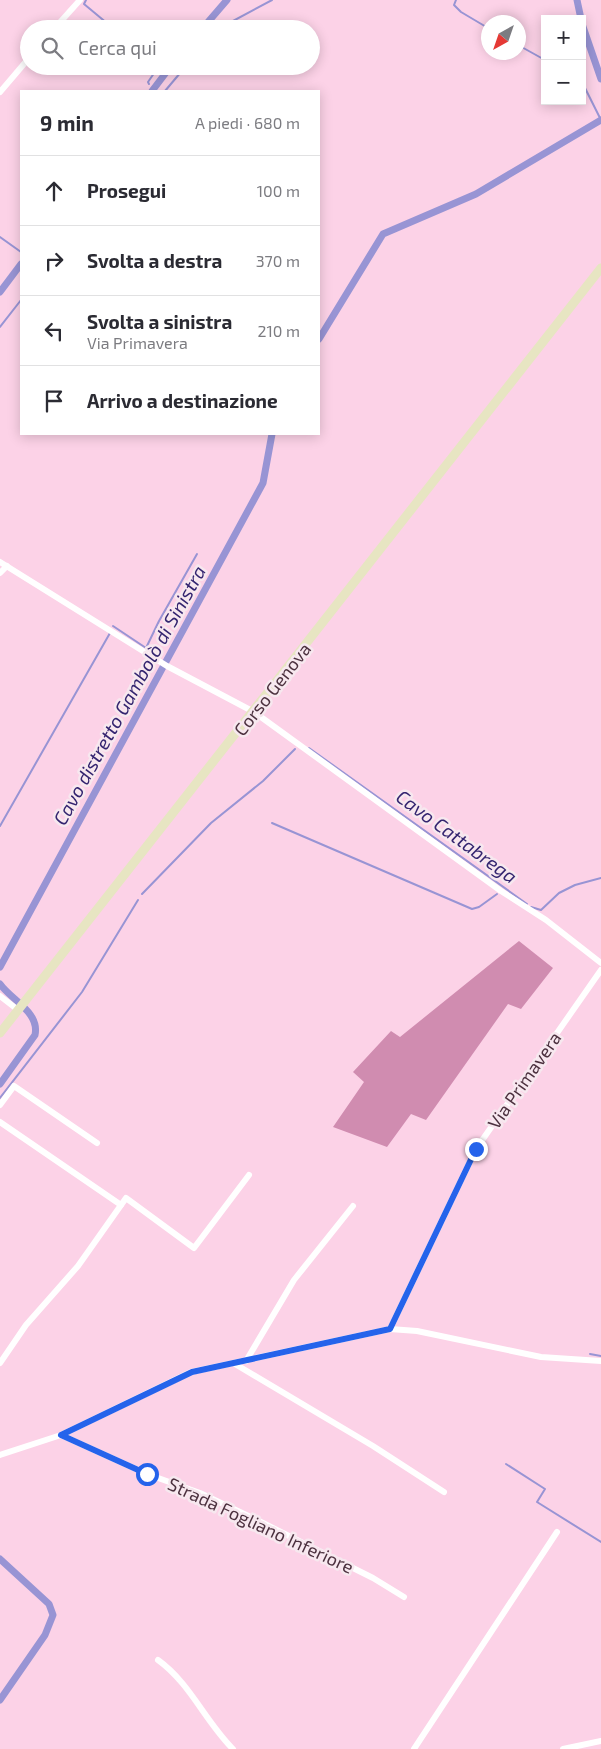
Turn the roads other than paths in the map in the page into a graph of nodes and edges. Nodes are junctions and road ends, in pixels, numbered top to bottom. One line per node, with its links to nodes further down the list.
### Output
1 (80, 0): 2 (street)
2 (62, 20)
3 (20, 69): 4 (street)
4 (0, 92)
5 (601, 268): 9 (main road, Corso Genova)
6 (0, 562): 7 (street)
7 (7, 566): 8 (street); 9 (street)
8 (0, 573)
9 (254, 712): 10 (street); 13 (main road, Corso Genova)
10 (601, 963)
11 (601, 970): 21 (street, Via Primavera)
12 (0, 996): 13 (street)
13 (20, 1007): 14 (main road, Corso Genova)
14 (0, 1034)
15 (0, 1105): 17 (street)
16 (0, 1122): 19 (street)
17 (97, 1143)
18 (249, 1175): 19 (street)
19 (121, 1205): 24 (street)
20 (352, 1206): 22 (street)
21 (390, 1329): 22 (street); 23 (street)
22 (246, 1361): 25 (street)
23 (601, 1361)
24 (0, 1363)
25 (235, 1364): 26 (street); 28 (street)
26 (61, 1435): 27 (street); 30 (street, Strada Fogliano Inferiore)
27 (0, 1454)
28 (444, 1492)
29 (557, 1532): 34 (street)
30 (404, 1597)
31 (158, 1660): 33 (street)
32 (601, 1741): 35 (street)
33 (233, 1749)
34 (414, 1749)
35 (563, 1749)

